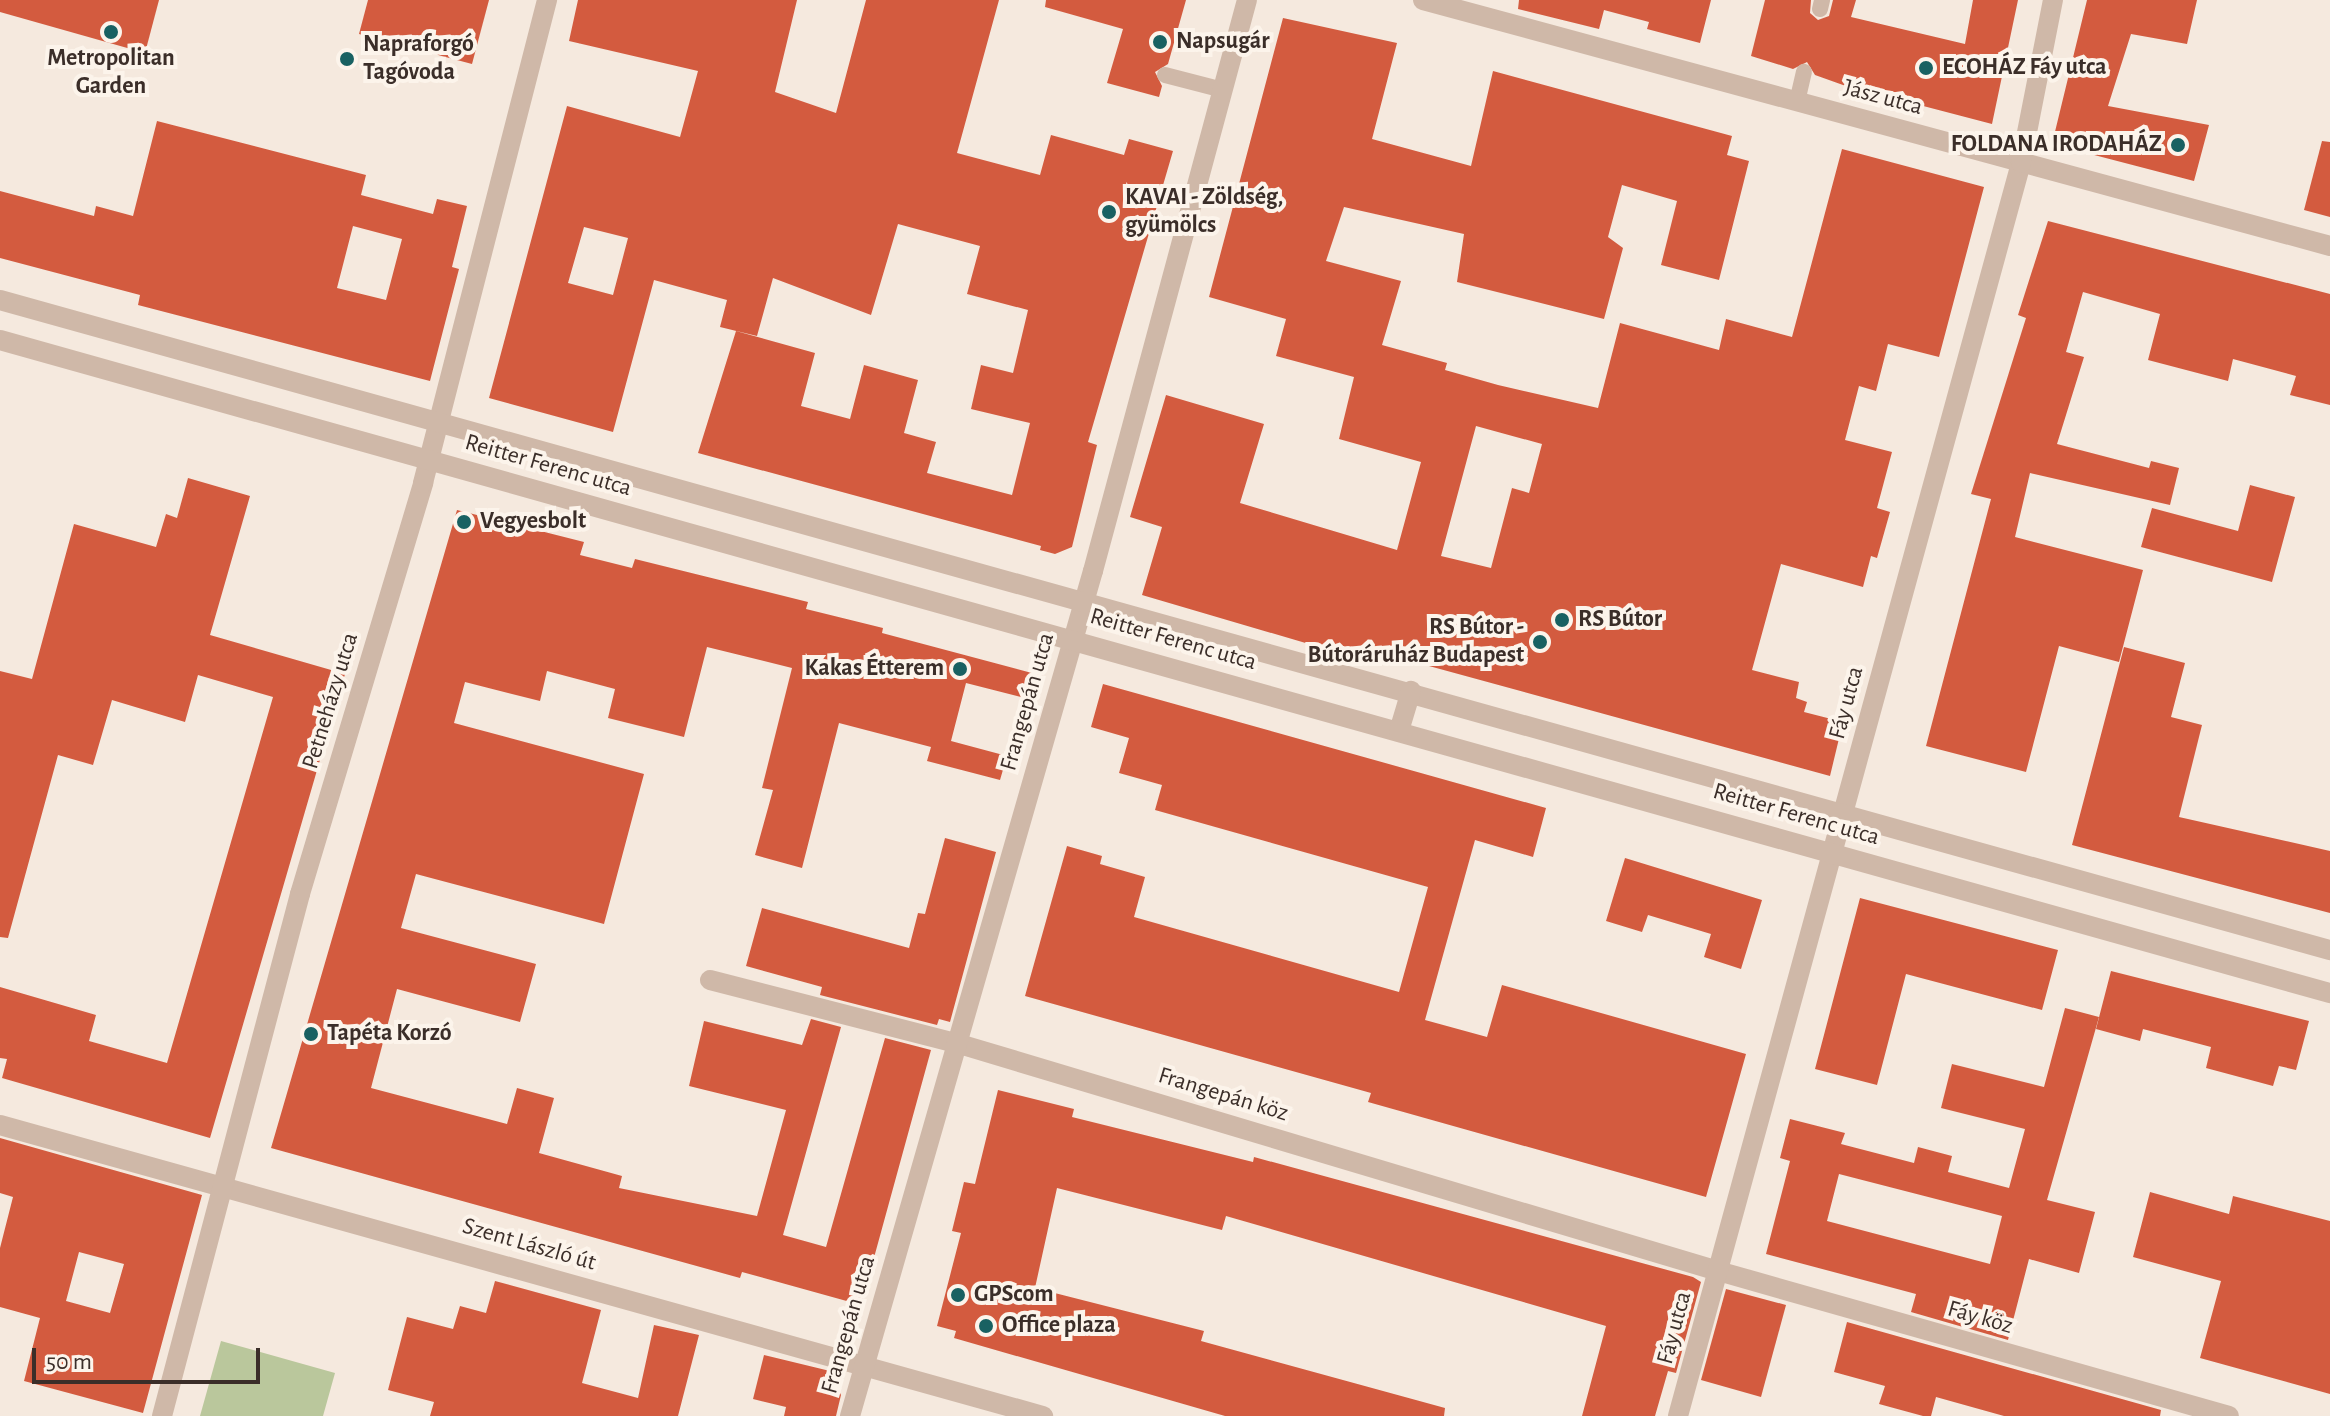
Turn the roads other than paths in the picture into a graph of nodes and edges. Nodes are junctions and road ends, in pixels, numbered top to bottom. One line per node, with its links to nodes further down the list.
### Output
1 (547, 0): 13 (street, Petneházy utca)
2 (1247, 0): 7 (street, Frangepán utca)
3 (1423, 0): 8 (street, Jász utca)
4 (2053, 0): 9 (street, Fáy utca)
5 (1804, 72): 8 (lane)
6 (1165, 75): 7 (lane)
7 (1223, 90): 15 (street, Frangepán utca)
8 (1797, 102): 9 (street, Jász utca)
9 (2021, 163): 10 (street, Jász utca); 19 (street, Fáy utca)
10 (2330, 246)
11 (0, 300): 13 (street, Reitter Ferenc utca)
12 (0, 340): 14 (street, Reitter Ferenc utca)
13 (440, 419): 14 (street, Petneházy utca); 15 (street, Reitter Ferenc utca)
14 (430, 459): 16 (street, Reitter Ferenc utca); 26 (street, Petneházy utca)
15 (1085, 601): 16 (street, Frangepán utca); 17 (street, Reitter Ferenc utca)
16 (1073, 639): 18 (street, Reitter Ferenc utca); 24 (street, Frangepán utca)
17 (1411, 691): 18 (street); 19 (street, Reitter Ferenc utca)
18 (1399, 731): 20 (street, Reitter Ferenc utca)
19 (1844, 810): 20 (street, Fáy utca); 21 (street, Reitter Ferenc utca)
20 (1833, 853): 23 (street, Reitter Ferenc utca); 27 (street, Fáy utca)
21 (2330, 950)
22 (710, 980): 24 (street, Frangepán köz)
23 (2330, 993)
24 (956, 1043): 27 (street, Frangepán köz); 28 (street, Frangepán utca)
25 (0, 1125): 26 (street, Szent László út)
26 (224, 1186): 28 (street, Szent László út); 29 (street, Petneházy utca)
27 (1718, 1271): 32 (street, Fáy utca); 33 (street, Fáy köz)
28 (864, 1367): 30 (street, Frangepán utca); 31 (street, Szent László út)
29 (162, 1416)
30 (850, 1416)
31 (1043, 1416)
32 (1678, 1416)
33 (2229, 1416)

